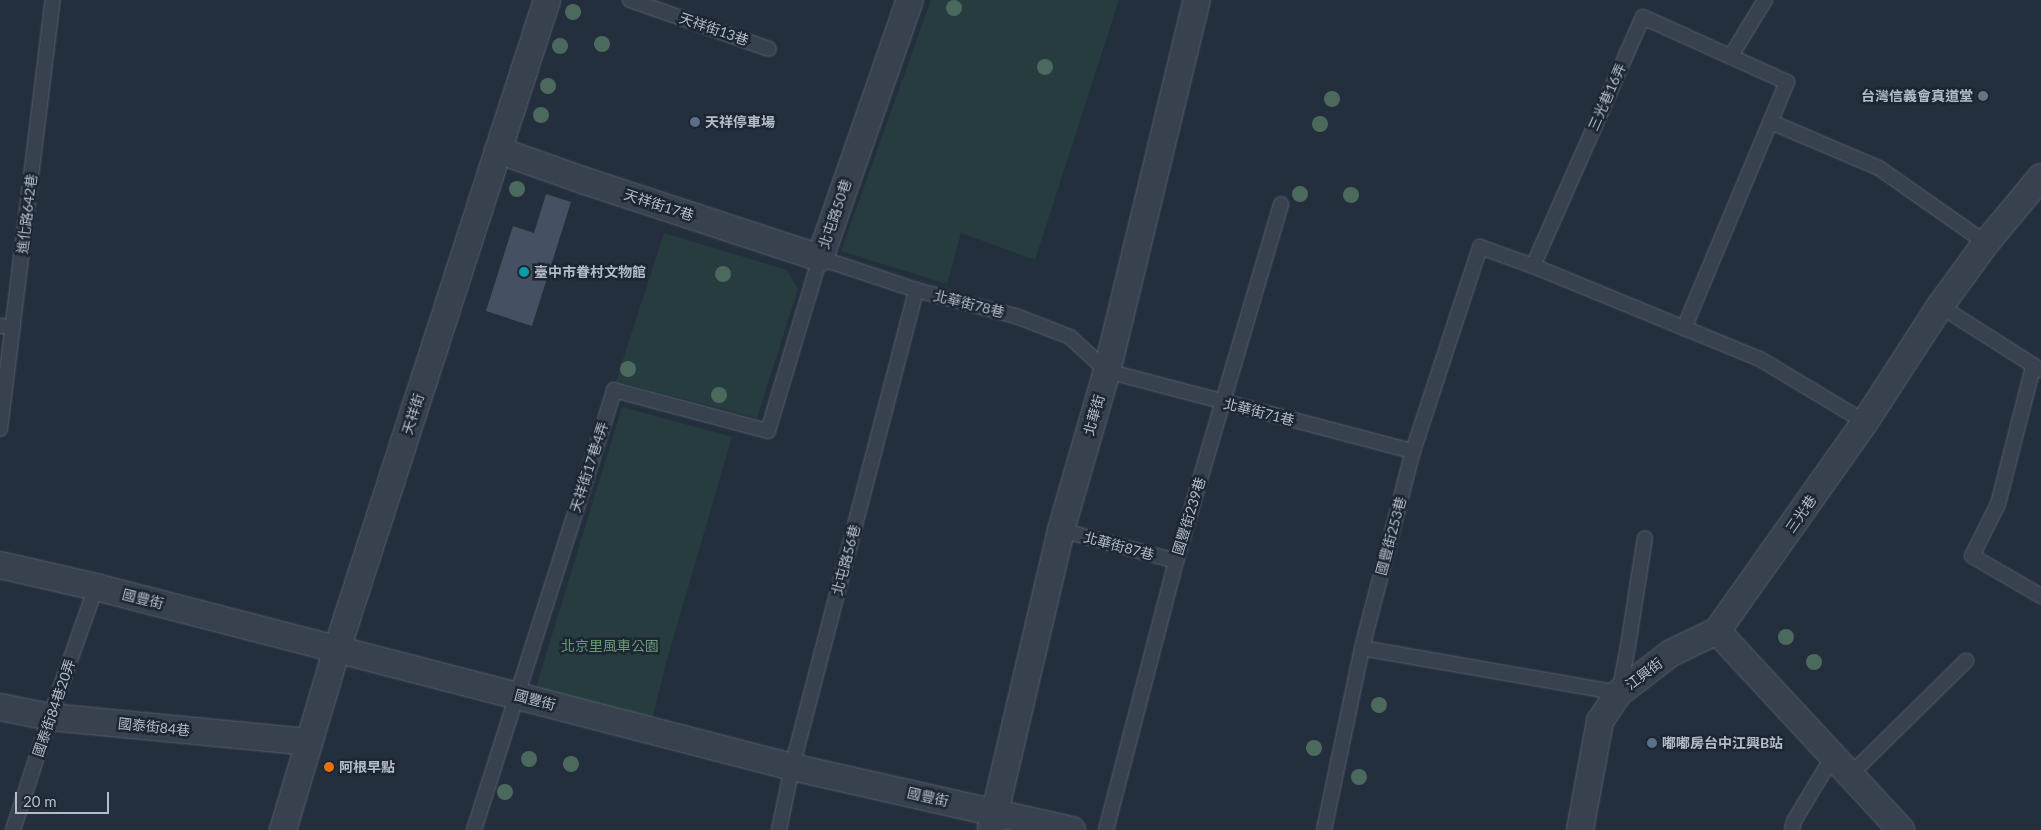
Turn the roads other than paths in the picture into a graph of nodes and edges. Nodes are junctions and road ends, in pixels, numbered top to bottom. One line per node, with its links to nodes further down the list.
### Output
1 (53, 0): 18 (lane, 進化路642巷)
2 (547, 0): 10 (street, 天祥街)
3 (630, 0): 7 (lane, 天祥街13巷)
4 (910, 0): 14 (street, 北屯路50巷)
5 (1197, 0): 21 (street, 北華街)
6 (1765, 0): 8 (lane)
7 (769, 49)
8 (1731, 56): 9 (lane, 三光巷16弄); 15 (lane, 三光巷16弄)
9 (1771, 122): 13 (lane); 19 (lane, 三光巷16弄)
10 (498, 150): 14 (street, 天祥街17巷); 35 (street, 天祥街)
11 (2041, 177): 13 (street, 三光巷)
12 (1281, 204): 22 (lane, 國豐街239巷)
13 (1986, 243): 17 (street, 三光巷)
14 (820, 258): 16 (lane, 北華街78巷); 25 (lane, 北屯路50巷)
15 (1533, 266): 19 (lane); 26 (lane, 國豐街253巷)
16 (916, 290): 21 (lane, 北華街78巷); 43 (lane, 北屯路56巷)
17 (1940, 306): 20 (lane); 23 (street, 三光巷)
18 (6, 327): 24 (lane, 進化路642巷)
19 (1684, 328): 23 (lane)
20 (2037, 369): 32 (lane)
21 (1107, 371): 22 (lane, 北華街71巷); 27 (street, 北華街)
22 (1223, 403): 26 (lane, 北華街71巷); 29 (lane, 國豐街239巷)
23 (1865, 422): 33 (street, 三光巷)
24 (0, 429)
25 (768, 431): 38 (lane, 天祥街17巷4弄)
26 (1412, 451): 34 (lane, 國豐街253巷)
27 (1061, 530): 29 (lane, 北華街87巷); 45 (street, 北華街)
28 (1645, 538): 37 (lane)
29 (1176, 561): 51 (lane, 國豐街239巷)
30 (0, 565): 31 (street, 國豐街)
31 (96, 587): 35 (street, 國豐街); 40 (lane, 國泰街84巷20弄)
32 (2041, 596)
33 (1717, 631): 37 (street, 江興街); 42 (street)
34 (1362, 648): 37 (lane); 52 (lane, 國豐街253巷)
35 (337, 649): 38 (street, 國豐街); 41 (street, 天祥街)
36 (1966, 661): 44 (lane)
37 (1618, 693): 53 (street, 江興街)
38 (516, 695): 43 (street, 國豐街); 48 (lane)
39 (0, 707): 40 (street, 國泰街84巷)
40 (50, 717): 41 (street, 國泰街84巷); 46 (lane, 國泰街84巷20弄)
41 (308, 742): 47 (street, 天祥街)
42 (1833, 756): 44 (street); 54 (lane)
43 (792, 767): 45 (street, 國豐街); 49 (lane, 北屯路56巷)
44 (1850, 776): 55 (street)
45 (993, 821): 50 (street, 國豐街)
46 (13, 830)
47 (283, 830)
48 (474, 830)
49 (779, 830)
50 (1072, 830)
51 (1106, 830)
52 (1324, 830)
53 (1580, 830)
54 (1792, 830)
55 (1901, 830)

